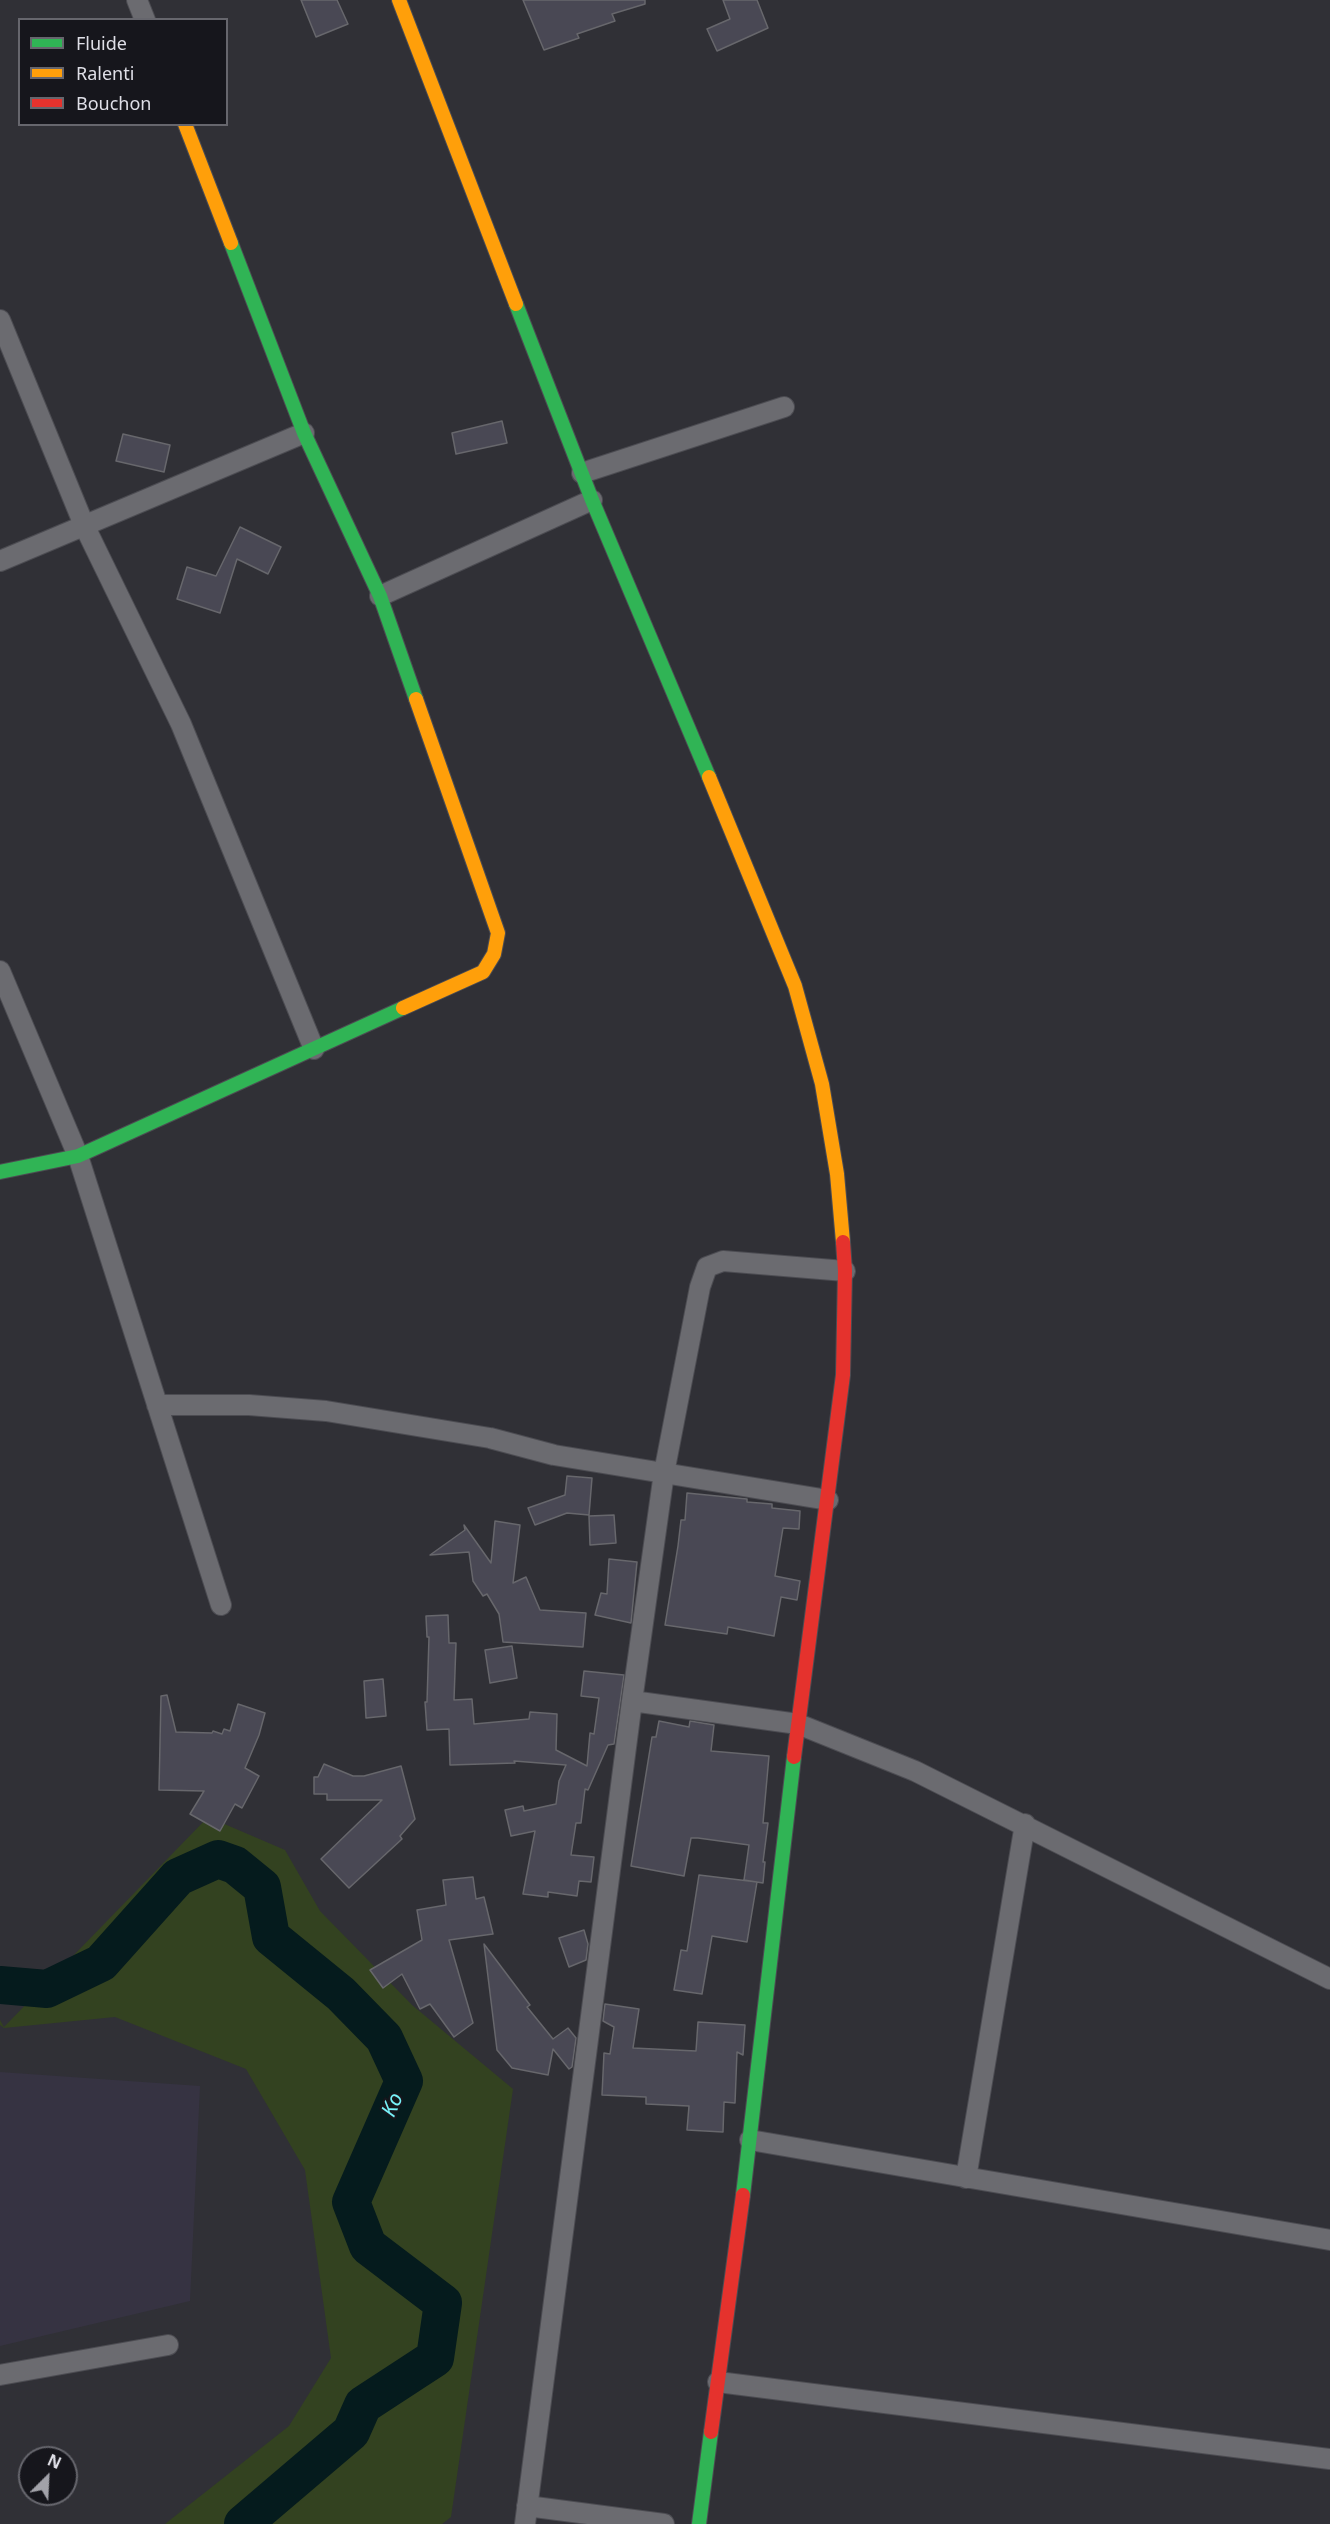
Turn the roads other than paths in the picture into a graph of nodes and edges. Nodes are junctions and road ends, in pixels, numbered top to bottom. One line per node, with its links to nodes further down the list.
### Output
1 (137, 0): 3 (street)
2 (399, 0): 8 (main road)
3 (144, 18)
4 (186, 126): 7 (main road)
5 (0, 320): 10 (street)
6 (784, 407): 8 (street)
7 (304, 433): 10 (street); 12 (main road)
8 (582, 473): 9 (main road)
9 (592, 500): 12 (street); 17 (main road)
10 (84, 525): 11 (street); 14 (street)
11 (0, 561)
12 (380, 596): 14 (main road)
13 (0, 971): 15 (street)
14 (314, 1049): 15 (main road)
15 (78, 1156): 16 (main road); 18 (street)
16 (0, 1172)
17 (845, 1271): 19 (street); 20 (main road)
18 (157, 1404): 19 (street); 21 (street)
19 (664, 1473): 20 (street); 22 (street)
20 (828, 1500): 23 (main road)
21 (221, 1605)
22 (632, 1701): 23 (street); 33 (street)
23 (798, 1724): 24 (street); 26 (main road)
24 (1025, 1824): 25 (street); 27 (street)
25 (1330, 1979)
26 (750, 2140): 27 (street); 31 (main road)
27 (966, 2178): 28 (street)
28 (1330, 2240)
29 (168, 2344): 30 (street)
30 (0, 2375)
31 (718, 2382): 32 (street); 35 (main road)
32 (1330, 2459)
33 (526, 2515): 34 (street)
34 (664, 2524)
35 (699, 2524)

